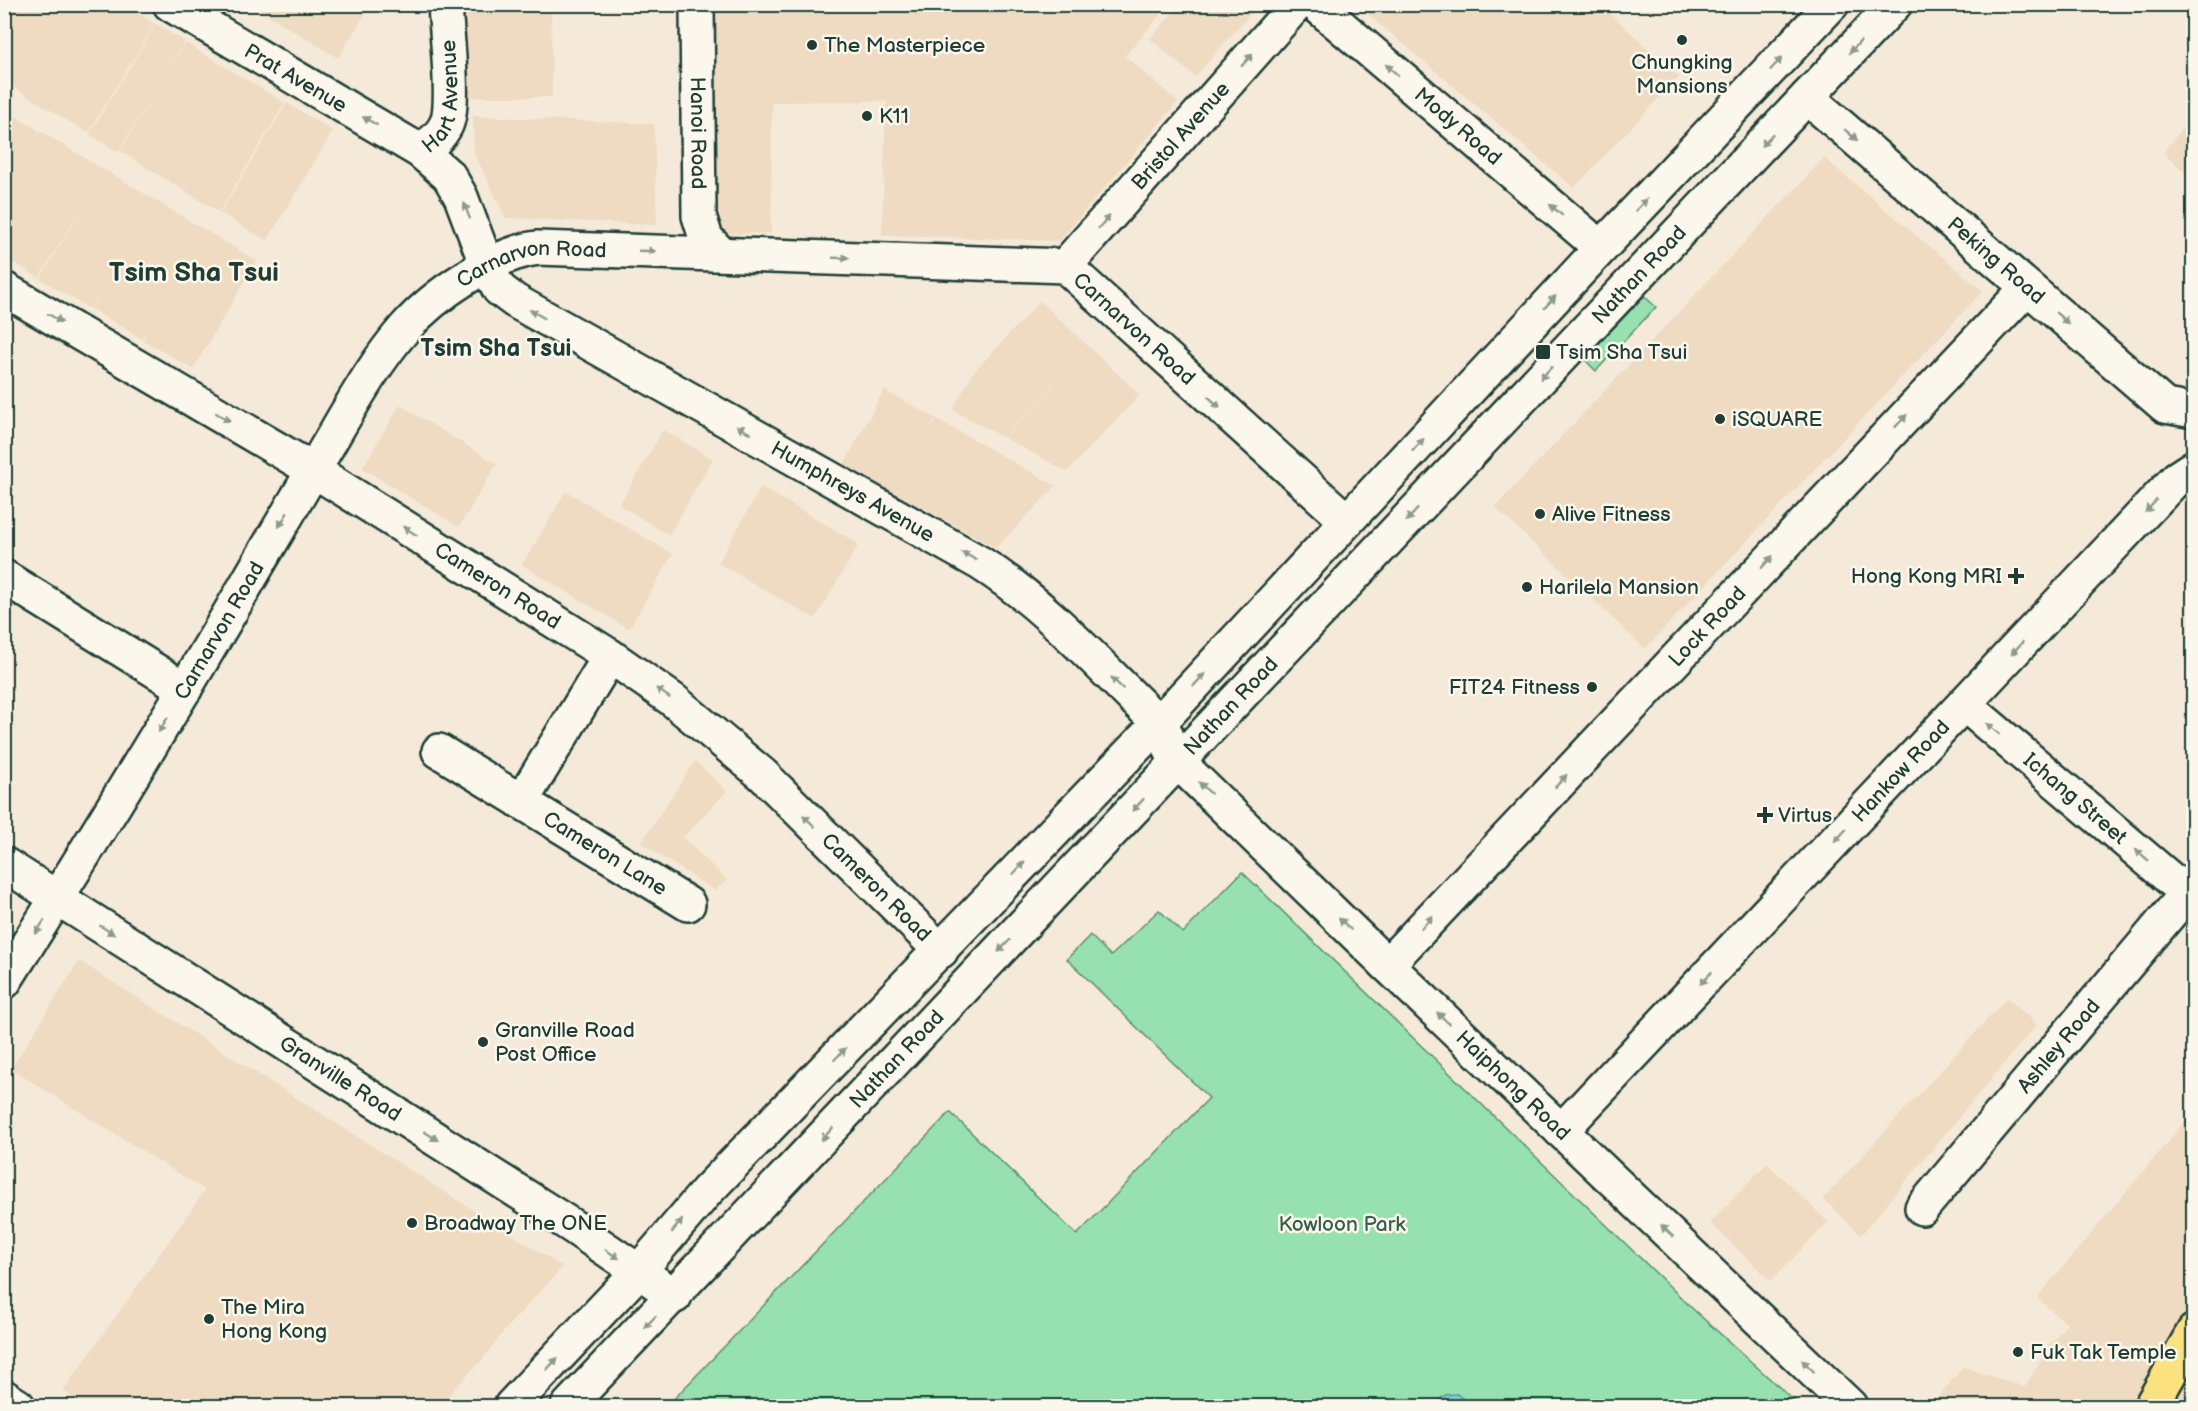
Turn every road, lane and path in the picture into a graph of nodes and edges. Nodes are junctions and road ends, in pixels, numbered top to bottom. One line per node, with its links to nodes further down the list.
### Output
1 (170, 4): 9 (street, Prat Avenue, one-way to 1)
2 (445, 4): 9 (street, Hart Avenue)
3 (697, 4): 11 (street, Hanoi Road)
4 (1297, 4): 13 (street, Bristol Avenue, one-way to 4)
5 (1315, 4): 10 (street, Mody Road, one-way to 5)
6 (1832, 4): 10 (street, Nathan Road, one-way to 6)
7 (1895, 4): 8 (street, Nathan Road, one-way to 8)
8 (1807, 97): 14 (street, Peking Road, one-way to 14); 26 (street, Nathan Road, one-way to 26)
9 (420, 151): 12 (street, Hart Avenue, one-way to 9)
10 (1601, 248): 19 (street, Nathan Road, one-way to 10)
11 (720, 254): 12 (street, Carnarvon Road, one-way to 11); 13 (street, Carnarvon Road, one-way to 13)
12 (487, 266): 18 (street, Carnarvon Road); 24 (street, Humphreys Avenue, one-way to 12)
13 (1065, 266): 19 (street, Carnarvon Road, one-way to 19)
14 (2027, 288): 16 (street, Peking Road, one-way to 16); 33 (street, Lock Road, one-way to 14)
15 (4, 289): 18 (street, Cameron Road, one-way to 18)
16 (2193, 411)
17 (2193, 467): 23 (street, Hankow Road, one-way to 23)
18 (314, 470): 21 (street, Cameron Road, one-way to 18); 22 (street, Carnarvon Road, one-way to 22)
19 (1347, 521): 24 (street, Nathan Road, one-way to 19)
20 (4, 577): 22 (street)
21 (610, 656): 27 (street, Cameron Lane); 32 (street, Cameron Road, one-way to 21)
22 (185, 689): 30 (street, Carnarvon Road, one-way to 30)
23 (1964, 704): 29 (street, Ichang Street, one-way to 23); 35 (street, Hankow Road, one-way to 35)
24 (1159, 723): 26 (street, Humphreys Avenue); 32 (street, Nathan Road, one-way to 24)
25 (439, 751): 27 (street, Cameron Lane)
26 (1178, 762): 33 (street, Haiphong Road, one-way to 26); 38 (street, Nathan Road, one-way to 38)
27 (521, 802): 31 (street, Cameron Lane)
28 (4, 864): 30 (street, Granville Road)
29 (2190, 889): 36 (street, Ashley Road)
30 (57, 899): 34 (street, Carnarvon Road, one-way to 34); 37 (street, Granville Road, one-way to 37)
31 (688, 904)
32 (941, 951): 37 (street, Nathan Road, one-way to 32)
33 (1387, 965): 35 (street, Haiphong Road, one-way to 33)
34 (4, 982)
35 (1561, 1131): 44 (street, Haiphong Road, one-way to 35)
36 (1922, 1208)
37 (639, 1271): 38 (street, Granville Road); 42 (street, Nathan Road, one-way to 37)
38 (675, 1296): 43 (street, Nathan Road, one-way to 43)
39 (2193, 1332): 45 (main road)
40 (4, 1397): 41 (street)
41 (18, 1407)
42 (512, 1407)
43 (568, 1407)
44 (1850, 1407)
45 (2151, 1407)

